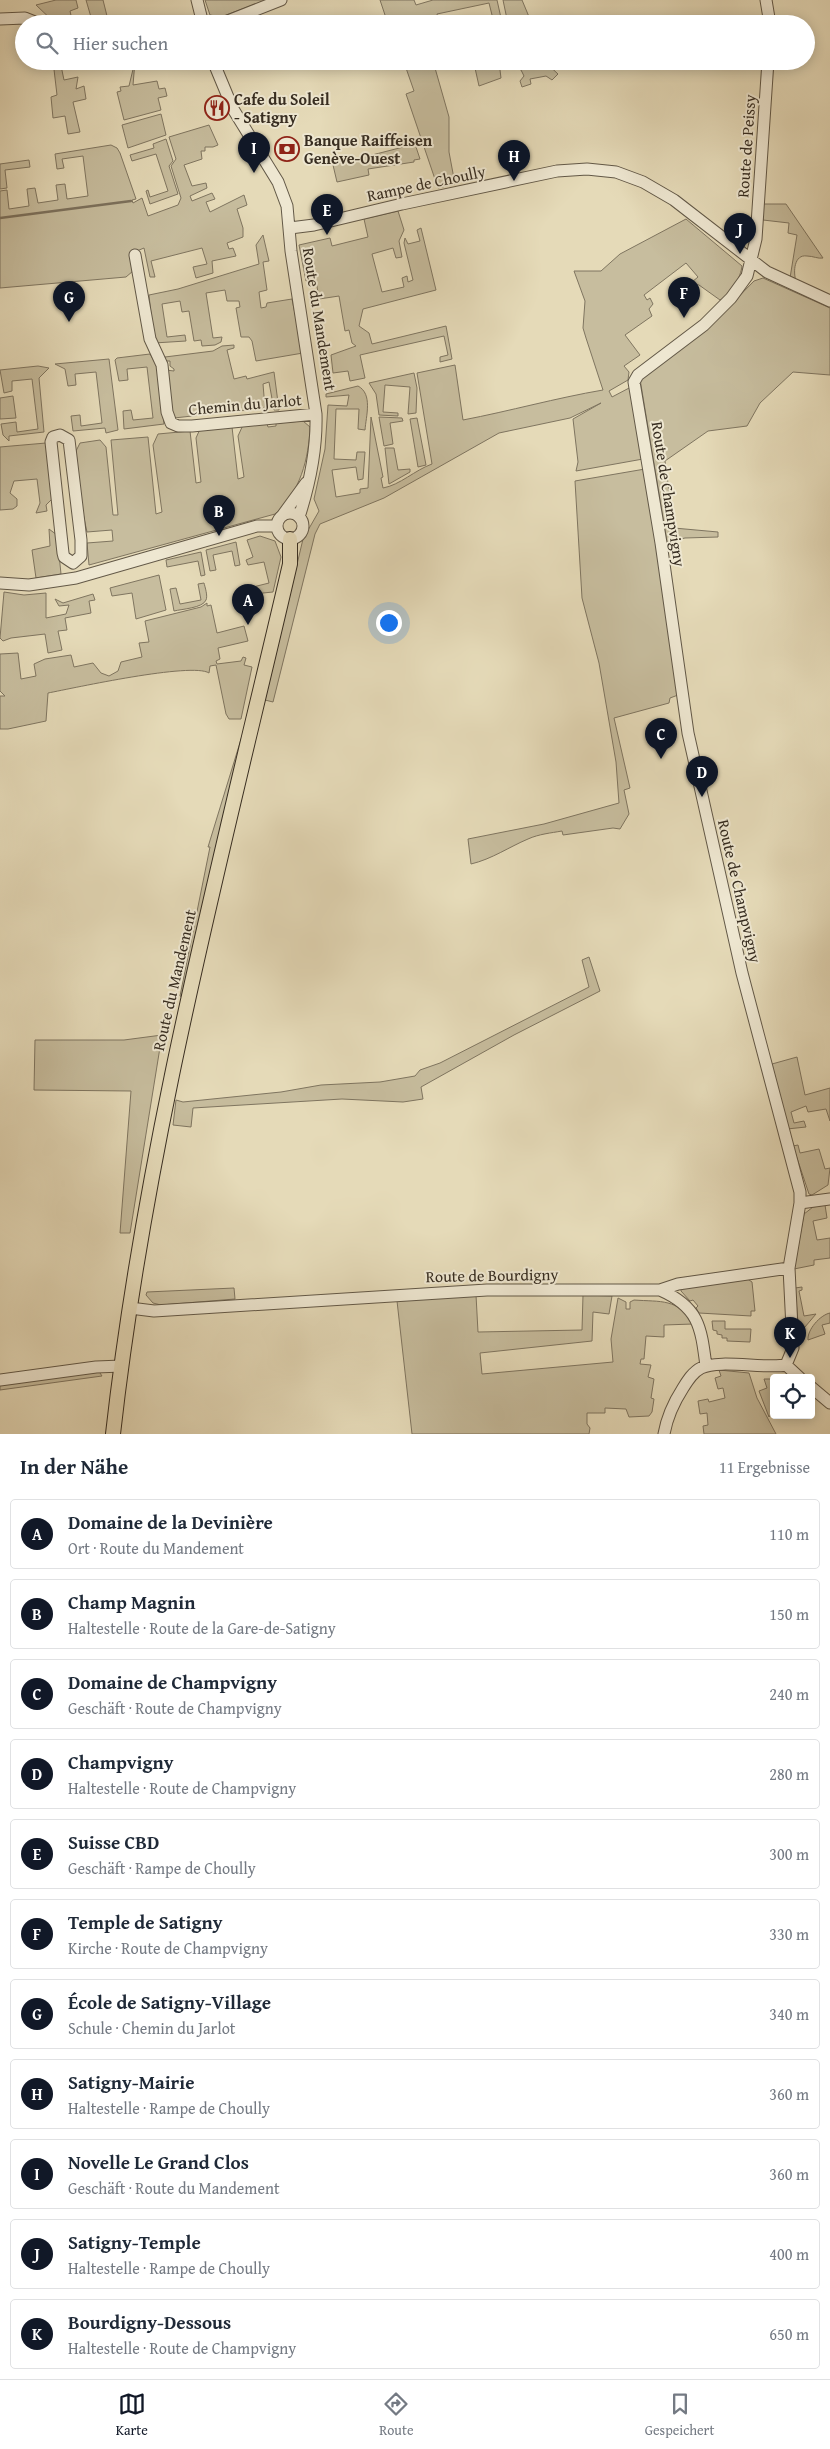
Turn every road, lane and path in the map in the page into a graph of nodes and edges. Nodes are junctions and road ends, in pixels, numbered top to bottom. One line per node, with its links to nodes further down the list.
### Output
1 (197, 0): 4 (street)
2 (281, 0): 5 (street)
3 (766, 0): 6 (street)
4 (200, 15)
5 (243, 15)
6 (768, 15)
7 (15, 18): 8 (street)
8 (0, 19)
9 (217, 70): 11 (street, Route du Mandement)
10 (767, 70): 13 (street, Route de Peissy)
11 (290, 228): 13 (street, Rampe de Choully); 15 (street, Route du Mandement)
12 (135, 255): 15 (street, Chemin du Jarlot)
13 (751, 262): 14 (street, Rampe de Choully); 26 (street, Route de Champvigny)
14 (830, 301)
15 (316, 414): 16 (street, Route du Mandement)
16 (309, 479): 17 (street, Route du Mandement); 18 (street, Route du Mandement)
17 (299, 516): 18 (street); 20 (street)
18 (279, 521): 20 (street); 23 (street)
19 (81, 540): 21 (street); 21 (street); 22 (street)
20 (290, 540): 29 (main road, Route du Mandement)
21 (62, 544): 22 (street)
22 (73, 563): 23 (street)
23 (76, 578): 24 (street)
24 (0, 583)
25 (830, 1199): 26 (street)
26 (800, 1203): 27 (street, Route de Champvigny)
27 (789, 1268): 28 (street); 30 (street, Route de Champvigny)
28 (660, 1290): 29 (street, Route de Bourdigny); 32 (street, Route de Bourdigny)
29 (130, 1308): 31 (main road, Route du Mandement)
30 (786, 1365): 32 (street); 33 (street)
31 (122, 1366): 34 (street); 37 (main road, Route du Mandement)
32 (706, 1366): 38 (street)
33 (796, 1374)
34 (0, 1380)
35 (815, 1390): 36 (street)
36 (830, 1403)
37 (113, 1434)
38 (664, 1434)

